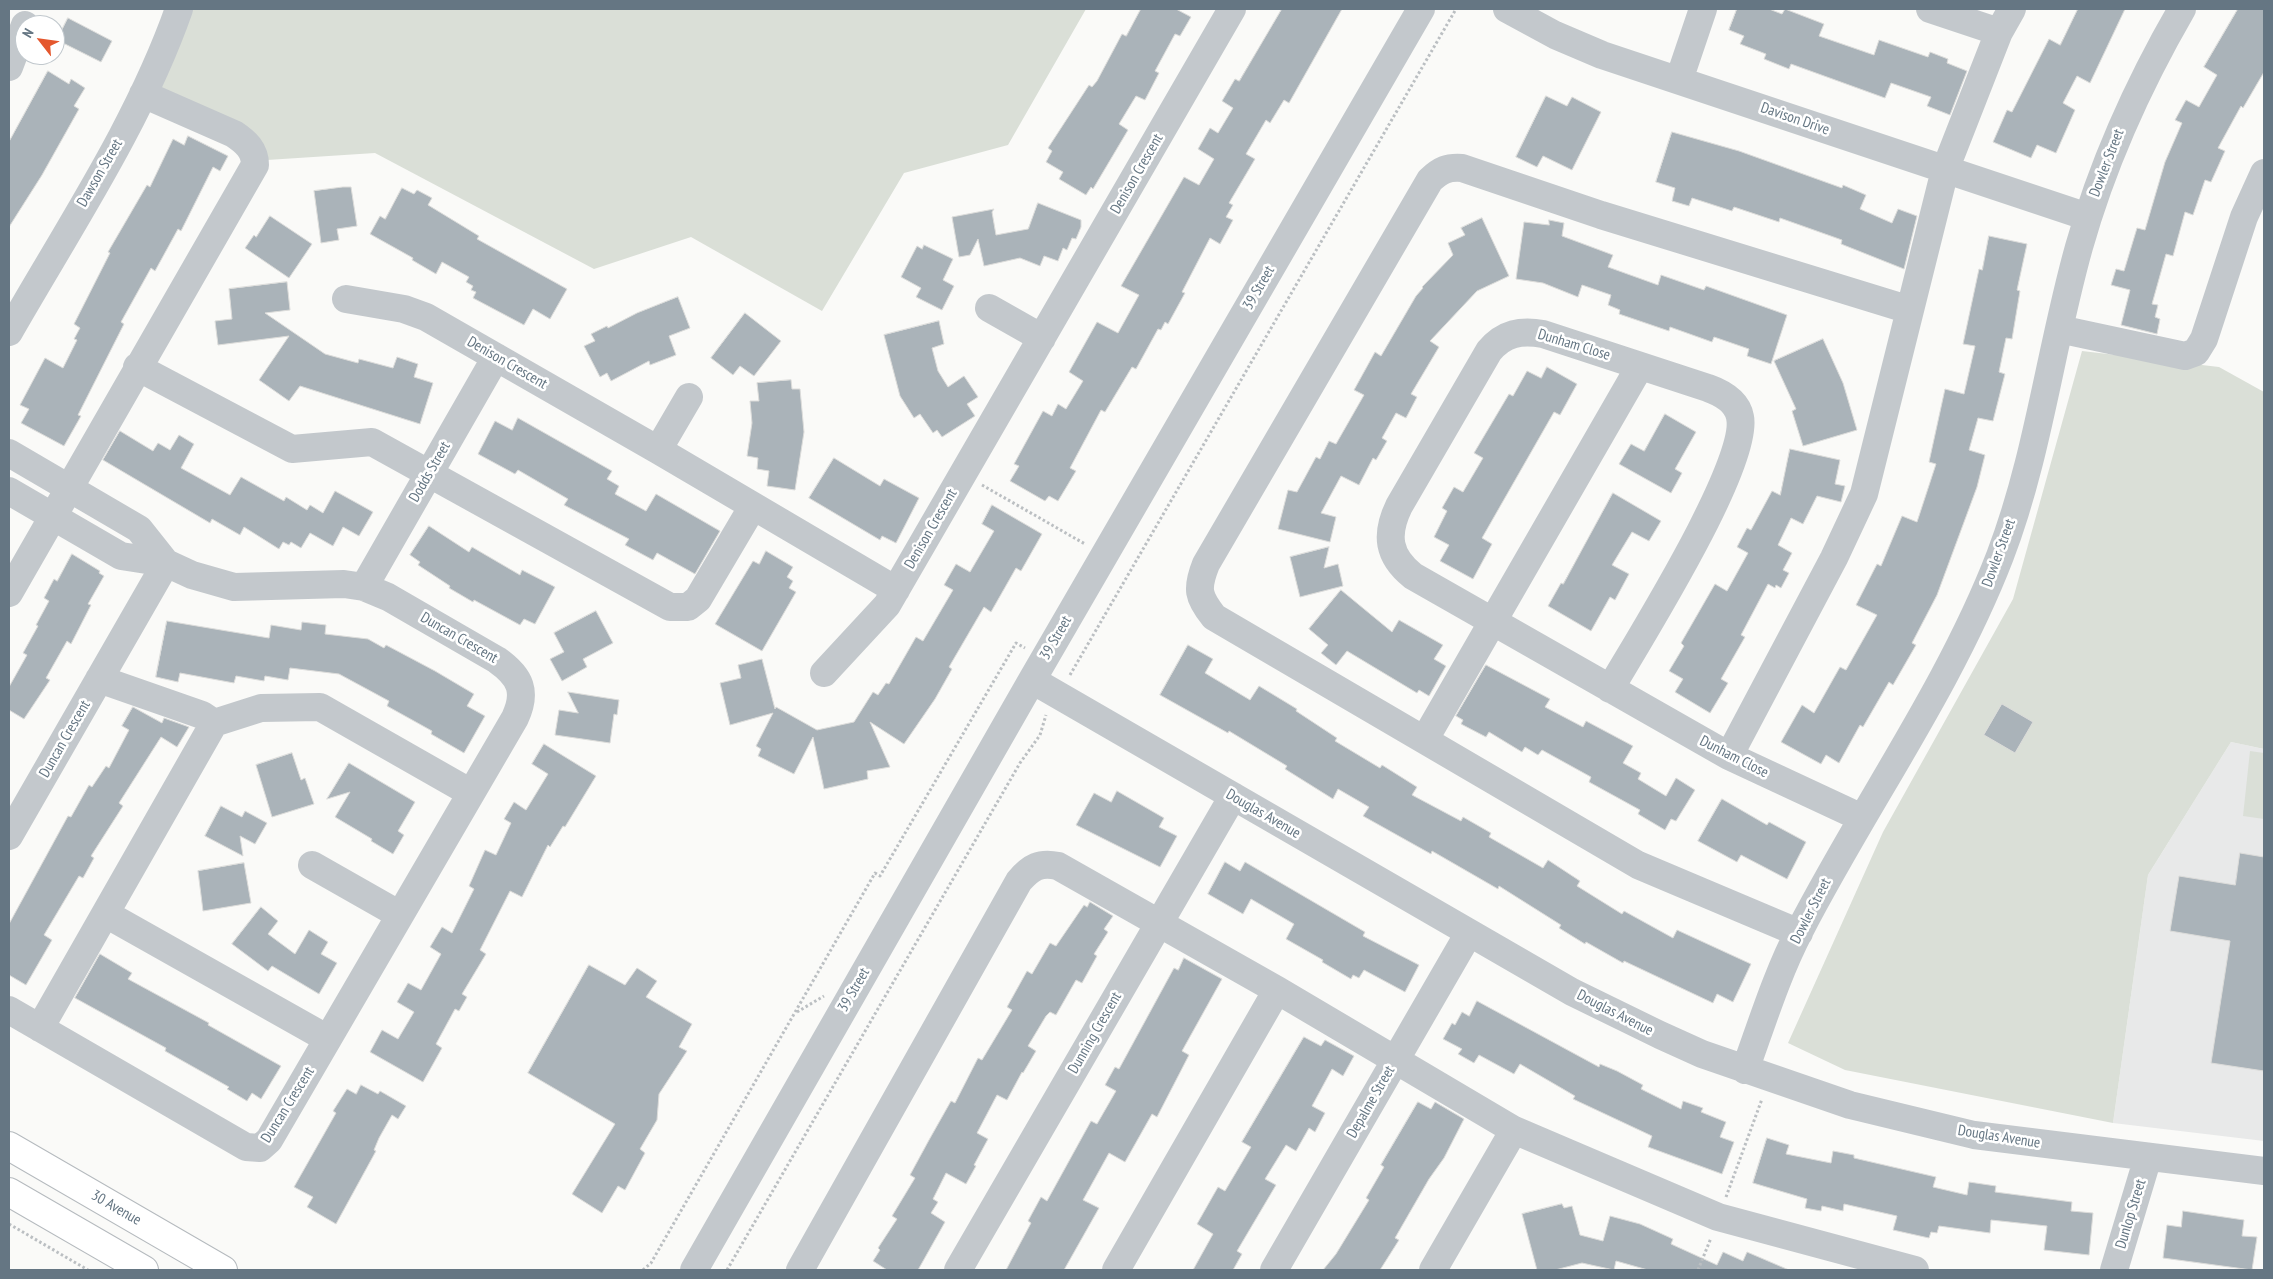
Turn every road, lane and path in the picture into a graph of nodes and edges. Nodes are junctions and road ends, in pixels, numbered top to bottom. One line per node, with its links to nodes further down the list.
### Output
1 (179, 9): 13 (street, Dawson Street)
2 (1232, 9): 22 (street, Denison Crescent)
3 (1421, 9): 47 (street, 39 Street)
4 (1456, 9): 44 (path)
5 (1507, 9): 12 (street, Davison Drive)
6 (1703, 9): 12 (street)
7 (1930, 9): 9 (street)
8 (2182, 9): 16 (street, Dowler Street)
9 (2005, 20): 14 (street)
10 (15, 51): 11 (street)
11 (9, 67)
12 (1679, 80): 14 (street, Davison Drive)
13 (143, 94): 21 (street, Dawson Street); 25 (street)
14 (1946, 170): 16 (street, Davison Drive); 19 (street)
15 (2264, 173): 20 (street)
16 (2088, 217): 20 (street, Dowler Street)
17 (346, 299): 23 (street, Denison Crescent)
18 (989, 308): 22 (street)
19 (1910, 310): 51 (street); 52 (street)
20 (2059, 329): 55 (street, Dowler Street)
21 (9, 332)
22 (1042, 338): 30 (street, Denison Crescent)
23 (496, 357): 27 (street, Denison Crescent); 29 (street, Dodds Street)
24 (1640, 366): 40 (street); 40 (street, Dunham Close); 48 (street, Dunham Close)
25 (137, 367): 29 (street); 31 (street)
26 (689, 397): 27 (street)
27 (658, 450): 33 (street, Denison Crescent)
28 (9, 453): 31 (street, Duncan Crescent)
29 (430, 473): 33 (street); 37 (street, Dodds Street)
30 (963, 474): 35 (path); 38 (street, Denison Crescent)
31 (68, 488): 34 (street); 36 (street, Duncan Crescent)
32 (9, 491): 34 (street, Duncan Crescent)
33 (753, 506): 38 (street, Denison Crescent)
34 (52, 516): 36 (street, Duncan Crescent); 39 (street)
35 (1088, 545)
36 (166, 563): 37 (street, Duncan Crescent); 45 (street, Duncan Crescent)
37 (364, 587): 53 (street, Duncan Crescent)
38 (896, 590): 43 (street, Denison Crescent)
39 (9, 593)
40 (1493, 620): 48 (street, Dunham Close); 51 (street)
41 (1027, 649): 80 (path)
42 (1066, 670): 44 (path)
43 (824, 673)
44 (1072, 673): 46 (path)
45 (99, 679): 50 (street); 56 (street, Duncan Crescent)
46 (1067, 679)
47 (1032, 680): 54 (street, Douglas Avenue); 81 (street, 39 Street)
48 (1610, 689): 52 (street, Dunham Close)
49 (1046, 714): 82 (path)
50 (214, 723): 53 (street); 58 (street)
51 (1425, 739): 62 (street)
52 (1729, 756): 55 (street, Dunham Close)
53 (470, 793): 59 (street, Duncan Crescent)
54 (1232, 796): 60 (street, Dunning Crescent); 61 (street, Douglas Avenue)
55 (1862, 818): 62 (street, Dowler Street)
56 (9, 836)
57 (312, 865): 59 (street)
58 (106, 914): 65 (street); 66 (street)
59 (400, 916): 66 (street, Duncan Crescent)
60 (1159, 924): 63 (street); 83 (street); 84 (street, Dunning Crescent)
61 (1469, 933): 67 (street, Depalme Street); 68 (street, Douglas Avenue)
62 (1799, 933): 68 (street, Dowler Street)
63 (1277, 990): 67 (street); 85 (street)
64 (9, 1010): 65 (street, Duncan Crescent)
65 (40, 1028): 66 (street, Duncan Crescent)
66 (328, 1039)
67 (1395, 1060): 70 (street); 86 (street, Depalme Street)
68 (1745, 1070): 72 (street, Douglas Avenue)
69 (1762, 1099): 75 (path)
70 (1514, 1130): 75 (street); 87 (street)
71 (9, 1146): 79 (main road, 30 Avenue)
72 (2148, 1157): 73 (street, Douglas Avenue); 90 (street, Dunlop Street)
73 (2264, 1171)
74 (9, 1192): 78 (main road)
75 (1718, 1217): 88 (path); 89 (street)
76 (9, 1224): 77 (path)
77 (88, 1270)
78 (144, 1270)
79 (223, 1270)
80 (643, 1270)
81 (694, 1270)
82 (727, 1270)
83 (800, 1270)
84 (958, 1270)
85 (1116, 1270)
86 (1274, 1270)
87 (1433, 1270)
88 (1698, 1270)
89 (1915, 1270)
90 (2114, 1270)

